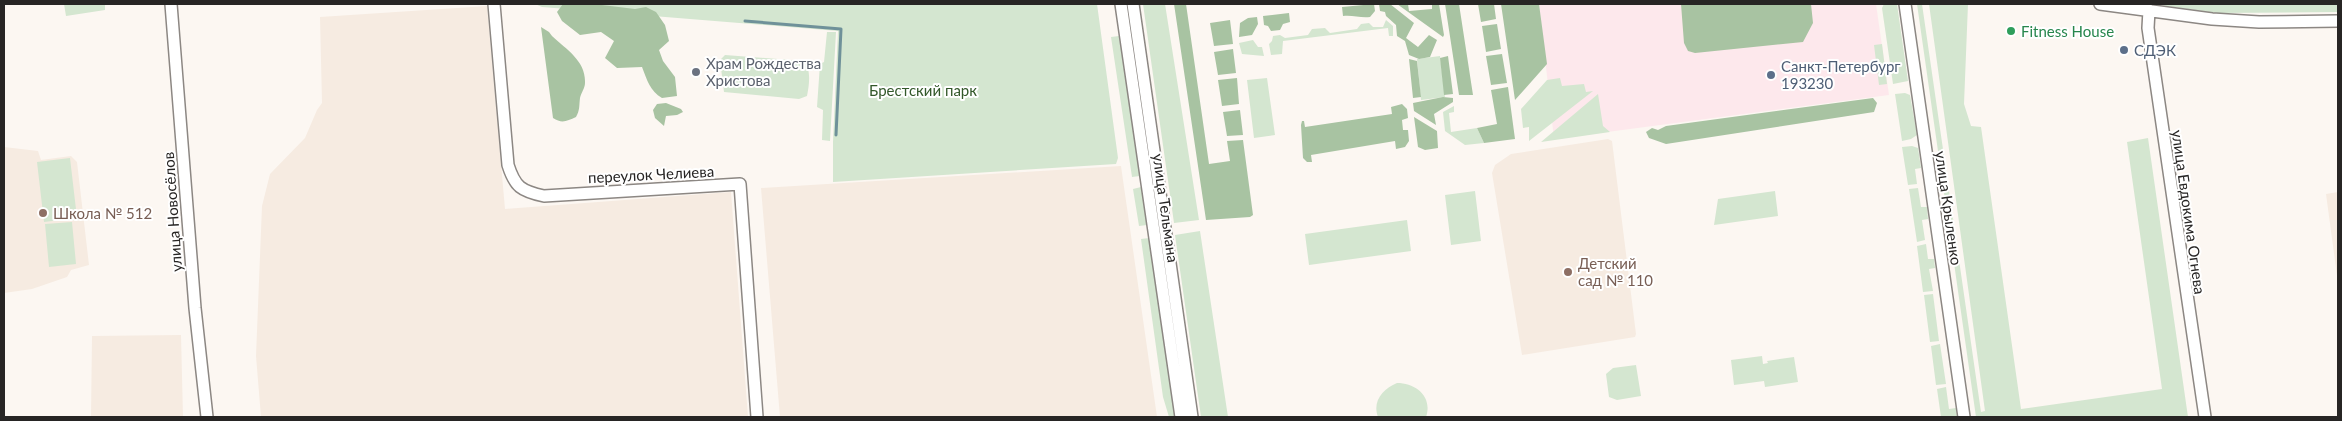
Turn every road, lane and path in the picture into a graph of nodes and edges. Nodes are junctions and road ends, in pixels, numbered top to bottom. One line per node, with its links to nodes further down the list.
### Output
1 (171, 4): 9 (street, улица Новосёлов)
2 (494, 4): 10 (street, переулок Челиева)
3 (1121, 4): 11 (street, улица Тельмана)
4 (1133, 4): 12 (street, улица Тельмана)
5 (1905, 4): 13 (street, улица Крыленко)
6 (2100, 4): 7 (street)
7 (2149, 10): 8 (street); 14 (street, улица Евдокима Огнева)
8 (2338, 21)
9 (207, 417)
10 (757, 417)
11 (1181, 417)
12 (1192, 417)
13 (1964, 417)
14 (2205, 417)

